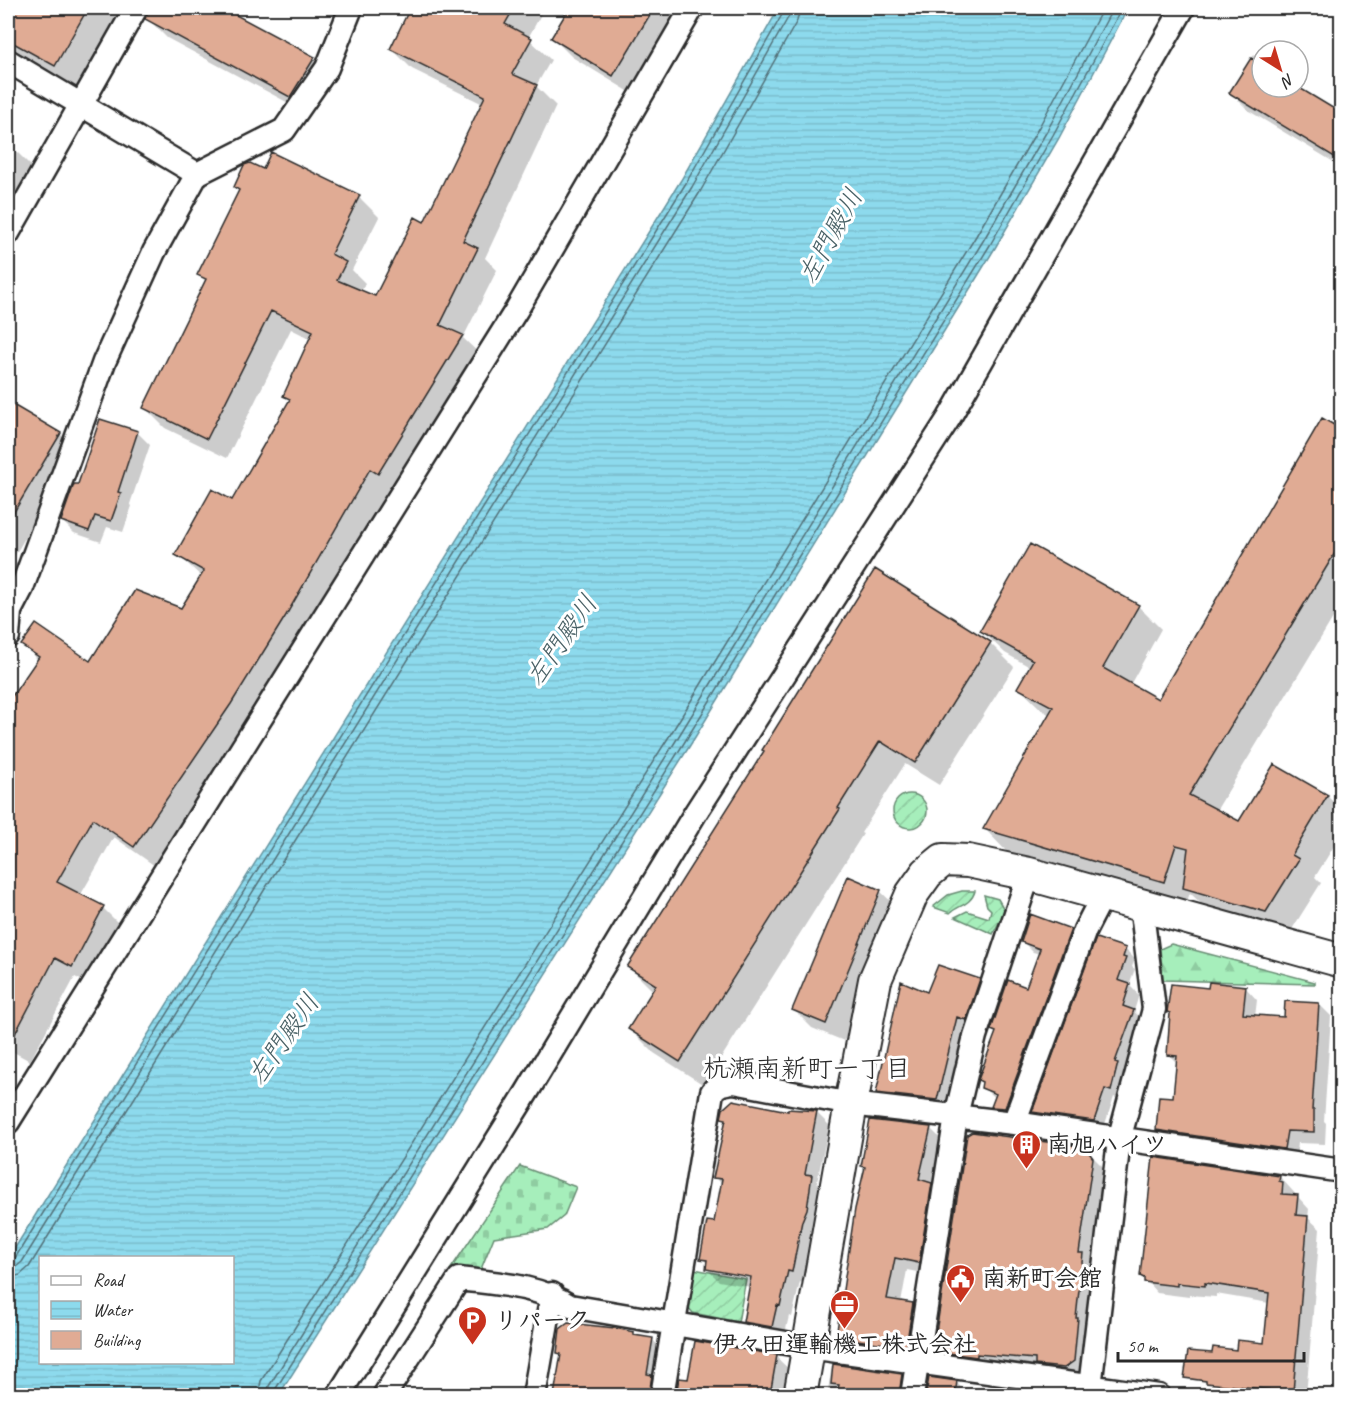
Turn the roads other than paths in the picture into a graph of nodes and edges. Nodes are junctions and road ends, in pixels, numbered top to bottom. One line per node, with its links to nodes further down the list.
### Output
1 (136, 8): 6 (street)
2 (351, 8): 7 (street)
3 (692, 8): 17 (street)
4 (1183, 8): 26 (street)
5 (8, 61): 6 (street)
6 (81, 105): 7 (street); 8 (street)
7 (197, 174): 9 (street)
8 (8, 232)
9 (9, 610): 10 (street)
10 (8, 636)
11 (1029, 874): 12 (street); 15 (street); 16 (street)
12 (1104, 893): 13 (street); 18 (street)
13 (1141, 904): 14 (street); 19 (street)
14 (1341, 961)
15 (851, 1104): 16 (street); 22 (street); 23 (street)
16 (956, 1116): 18 (street); 24 (street)
17 (8, 1122)
18 (1014, 1123): 19 (street)
19 (1119, 1140): 20 (street); 25 (street)
20 (1341, 1171)
21 (552, 1294): 22 (street); 27 (street); 28 (street)
22 (674, 1322): 23 (street); 29 (street)
23 (809, 1347): 24 (street); 30 (street)
24 (916, 1363): 25 (street); 31 (street)
25 (1089, 1391): 32 (street)
26 (338, 1395)
27 (384, 1395)
28 (534, 1395)
29 (662, 1395)
30 (800, 1395)
31 (912, 1395)
32 (1158, 1395)

